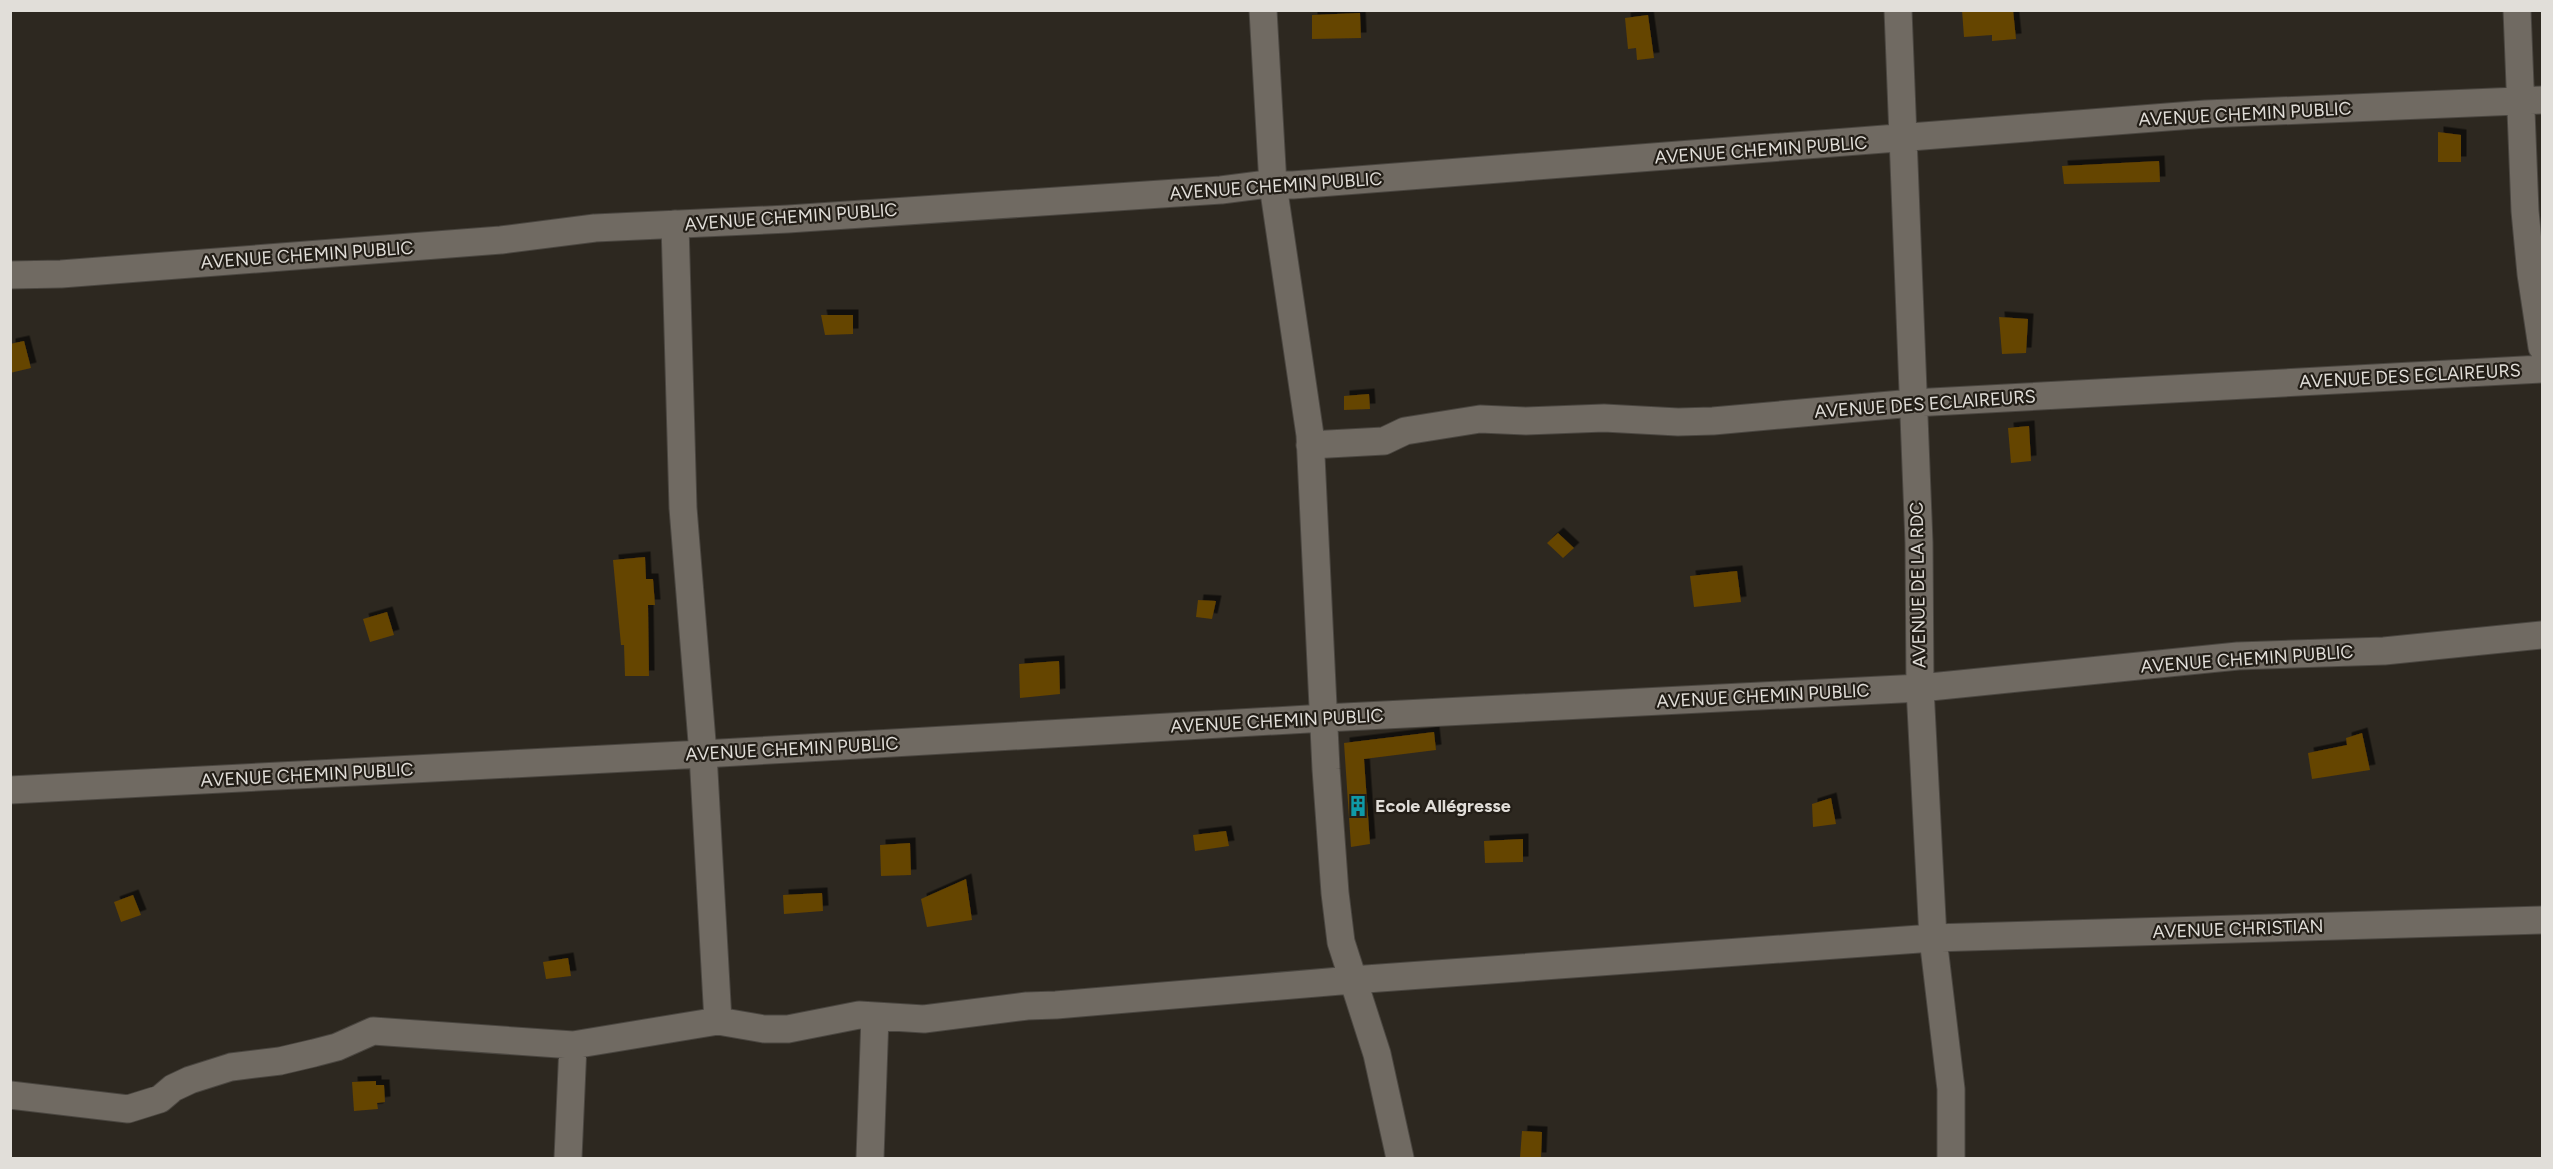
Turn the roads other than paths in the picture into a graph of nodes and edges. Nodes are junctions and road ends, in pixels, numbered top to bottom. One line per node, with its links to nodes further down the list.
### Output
1 (1263, 10): 6 (street)
2 (1898, 10): 5 (street, AVENUE DE LA RDC)
3 (2517, 10): 4 (street)
4 (2532, 100): 5 (street, AVENUE CHEMIN PUBLIC); 9 (street)
5 (1902, 139): 6 (street, AVENUE CHEMIN PUBLIC); 11 (street, AVENUE DE LA RDC)
6 (1273, 185): 7 (street, AVENUE CHEMIN PUBLIC); 12 (street)
7 (675, 224): 8 (street, AVENUE CHEMIN PUBLIC); 16 (street)
8 (10, 275)
9 (2542, 347)
10 (2542, 369): 11 (street, AVENUE DES ECLAIREURS)
11 (1913, 403): 12 (street, AVENUE DES ECLAIREURS); 14 (street, AVENUE DE LA RDC)
12 (1310, 445): 15 (street)
13 (2542, 635): 14 (street, AVENUE CHEMIN PUBLIC)
14 (1920, 688): 15 (street, AVENUE CHEMIN PUBLIC); 19 (street, AVENUE DE LA RDC)
15 (1324, 718): 16 (street, AVENUE CHEMIN PUBLIC); 20 (street)
16 (703, 754): 17 (street, AVENUE CHEMIN PUBLIC); 22 (street)
17 (10, 790)
18 (2542, 920): 19 (street, AVENUE CHRISTIAN)
19 (1933, 938): 20 (street, AVENUE CHRISTIAN); 28 (street, AVENUE DE LA RDC)
20 (1352, 980): 21 (street, AVENUE CHRISTIAN); 27 (street)
21 (876, 1016): 22 (street, AVENUE CHRISTIAN); 26 (street)
22 (718, 1021): 23 (street, AVENUE CHRISTIAN)
23 (573, 1045): 24 (street, AVENUE CHRISTIAN); 25 (street)
24 (10, 1095)
25 (568, 1158)
26 (870, 1158)
27 (1400, 1158)
28 (1951, 1158)

